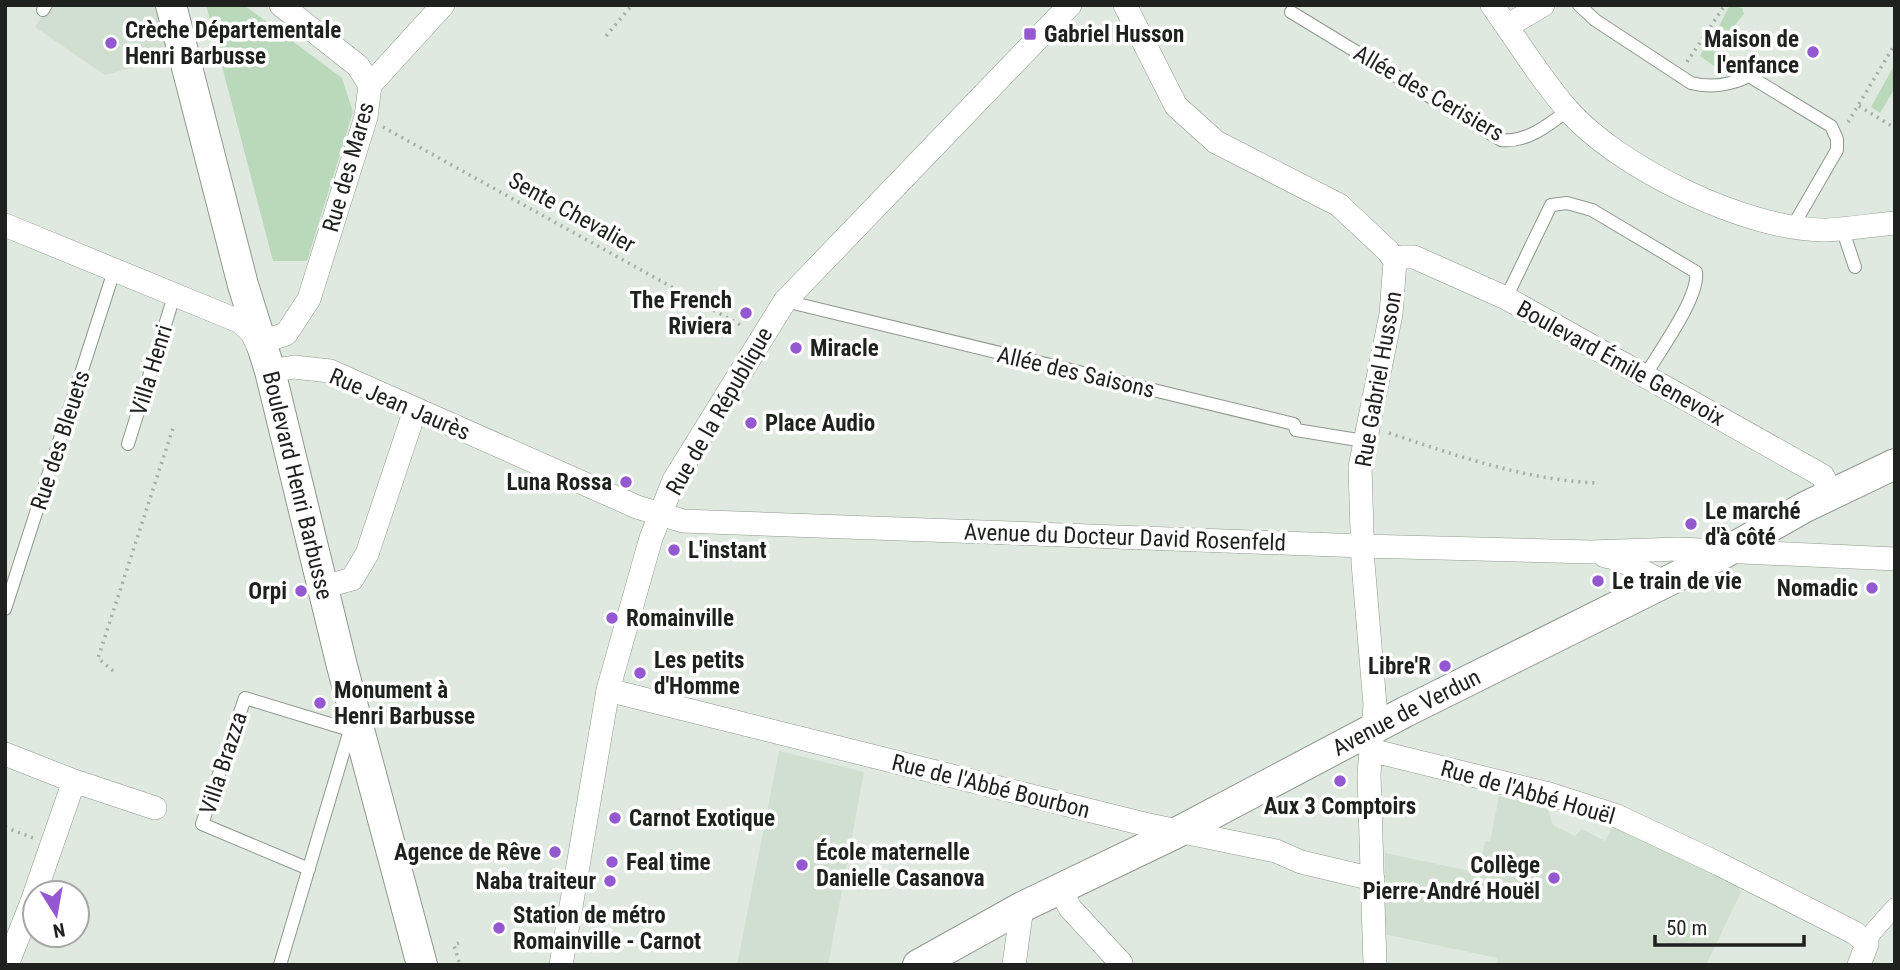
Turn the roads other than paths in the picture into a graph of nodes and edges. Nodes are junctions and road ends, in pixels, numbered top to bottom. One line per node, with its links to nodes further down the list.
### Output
1 (171, 5): 23 (street, Boulevard Henri Barbusse)
2 (281, 5): 11 (street, Rue des Mares)
3 (443, 5): 11 (street)
4 (1070, 5): 22 (street, Rue de la République)
5 (1125, 5): 17 (street, Rue Gabriel Husson)
6 (1492, 5): 10 (street)
7 (1544, 5): 10 (street)
8 (1578, 5): 14 (lane)
9 (1291, 12): 12 (lane, Allée des Cerisiers)
10 (1507, 26): 12 (street)
11 (370, 85): 23 (street, Rue des Mares)
12 (1568, 110): 14 (street)
13 (1895, 223): 15 (street)
14 (1793, 226): 15 (street)
15 (1842, 228): 18 (lane)
16 (6, 229): 19 (street)
17 (1395, 261): 21 (street, Boulevard Émile Genevoix); 27 (street, Rue Gabriel Husson)
18 (1855, 267)
19 (114, 271): 20 (street); 38 (lane, Rue des Bleuets)
20 (174, 296): 24 (street); 28 (lane, Villa Henri)
21 (1506, 298): 25 (street, Boulevard Émile Genevoix); 25 (lane)
22 (785, 301): 27 (lane, Allée des Saisons); 31 (street, Rue de la République)
23 (261, 342): 24 (street, Boulevard Henri Barbusse)
24 (279, 369): 26 (street, Rue Jean Jaurès); 37 (street, Boulevard Henri Barbusse)
25 (1645, 376): 30 (street, Boulevard Émile Genevoix)
26 (415, 410): 31 (street, Rue Jean Jaurès); 37 (street)
27 (1366, 433): 32 (street, Rue Gabriel Husson)
28 (128, 444)
29 (1895, 464): 30 (street, Avenue de Verdun)
30 (1831, 496): 34 (street, Avenue de Verdun)
31 (659, 516): 32 (street, Avenue du Docteur David Rosenfeld); 39 (street, Rue de la République)
32 (1363, 545): 33 (street, Avenue du Docteur David Rosenfeld); 41 (street, Rue Gabriel Husson)
33 (1591, 552): 34 (street, Avenue du Docteur David Rosenfeld); 36 (street, Avenue du Docteur David Rosenfeld)
34 (1724, 553): 35 (street, Avenue du Docteur David Rosenfeld); 36 (street, Avenue de Verdun)
35 (1895, 559)
36 (1665, 583): 41 (street, Avenue de Verdun)
37 (323, 587): 40 (street, Boulevard Henri Barbusse)
38 (5, 610)
39 (608, 690): 45 (street, Rue de l'Abbé Bourbon); 59 (street, Rue de la République)
40 (355, 731): 46 (lane); 46 (lane, Villa Brazza); 58 (street, Boulevard Henri Barbusse)
41 (1372, 739): 45 (street, Avenue de Verdun); 48 (street, Rue Gabriel Husson); 53 (street, Rue de l'Abbé Houël)
42 (5, 754): 43 (street)
43 (74, 781): 44 (street); 47 (street)
44 (155, 808)
45 (1179, 831): 48 (street, Rue de l'Abbé Bourbon); 49 (street, Avenue de Verdun)
46 (309, 869): 57 (lane)
47 (41, 879)
48 (1373, 879): 61 (street, Rue Gabriel Husson)
49 (1060, 888): 50 (street, Avenue de Verdun); 55 (street)
50 (1022, 907): 54 (street, Avenue de Verdun); 60 (street)
51 (1895, 907): 53 (street)
52 (21, 929): 56 (street)
53 (1863, 955)
54 (936, 960)
55 (1124, 964)
56 (7, 965)
57 (280, 965)
58 (422, 965)
59 (561, 965)
60 (1014, 965)
61 (1375, 965)

